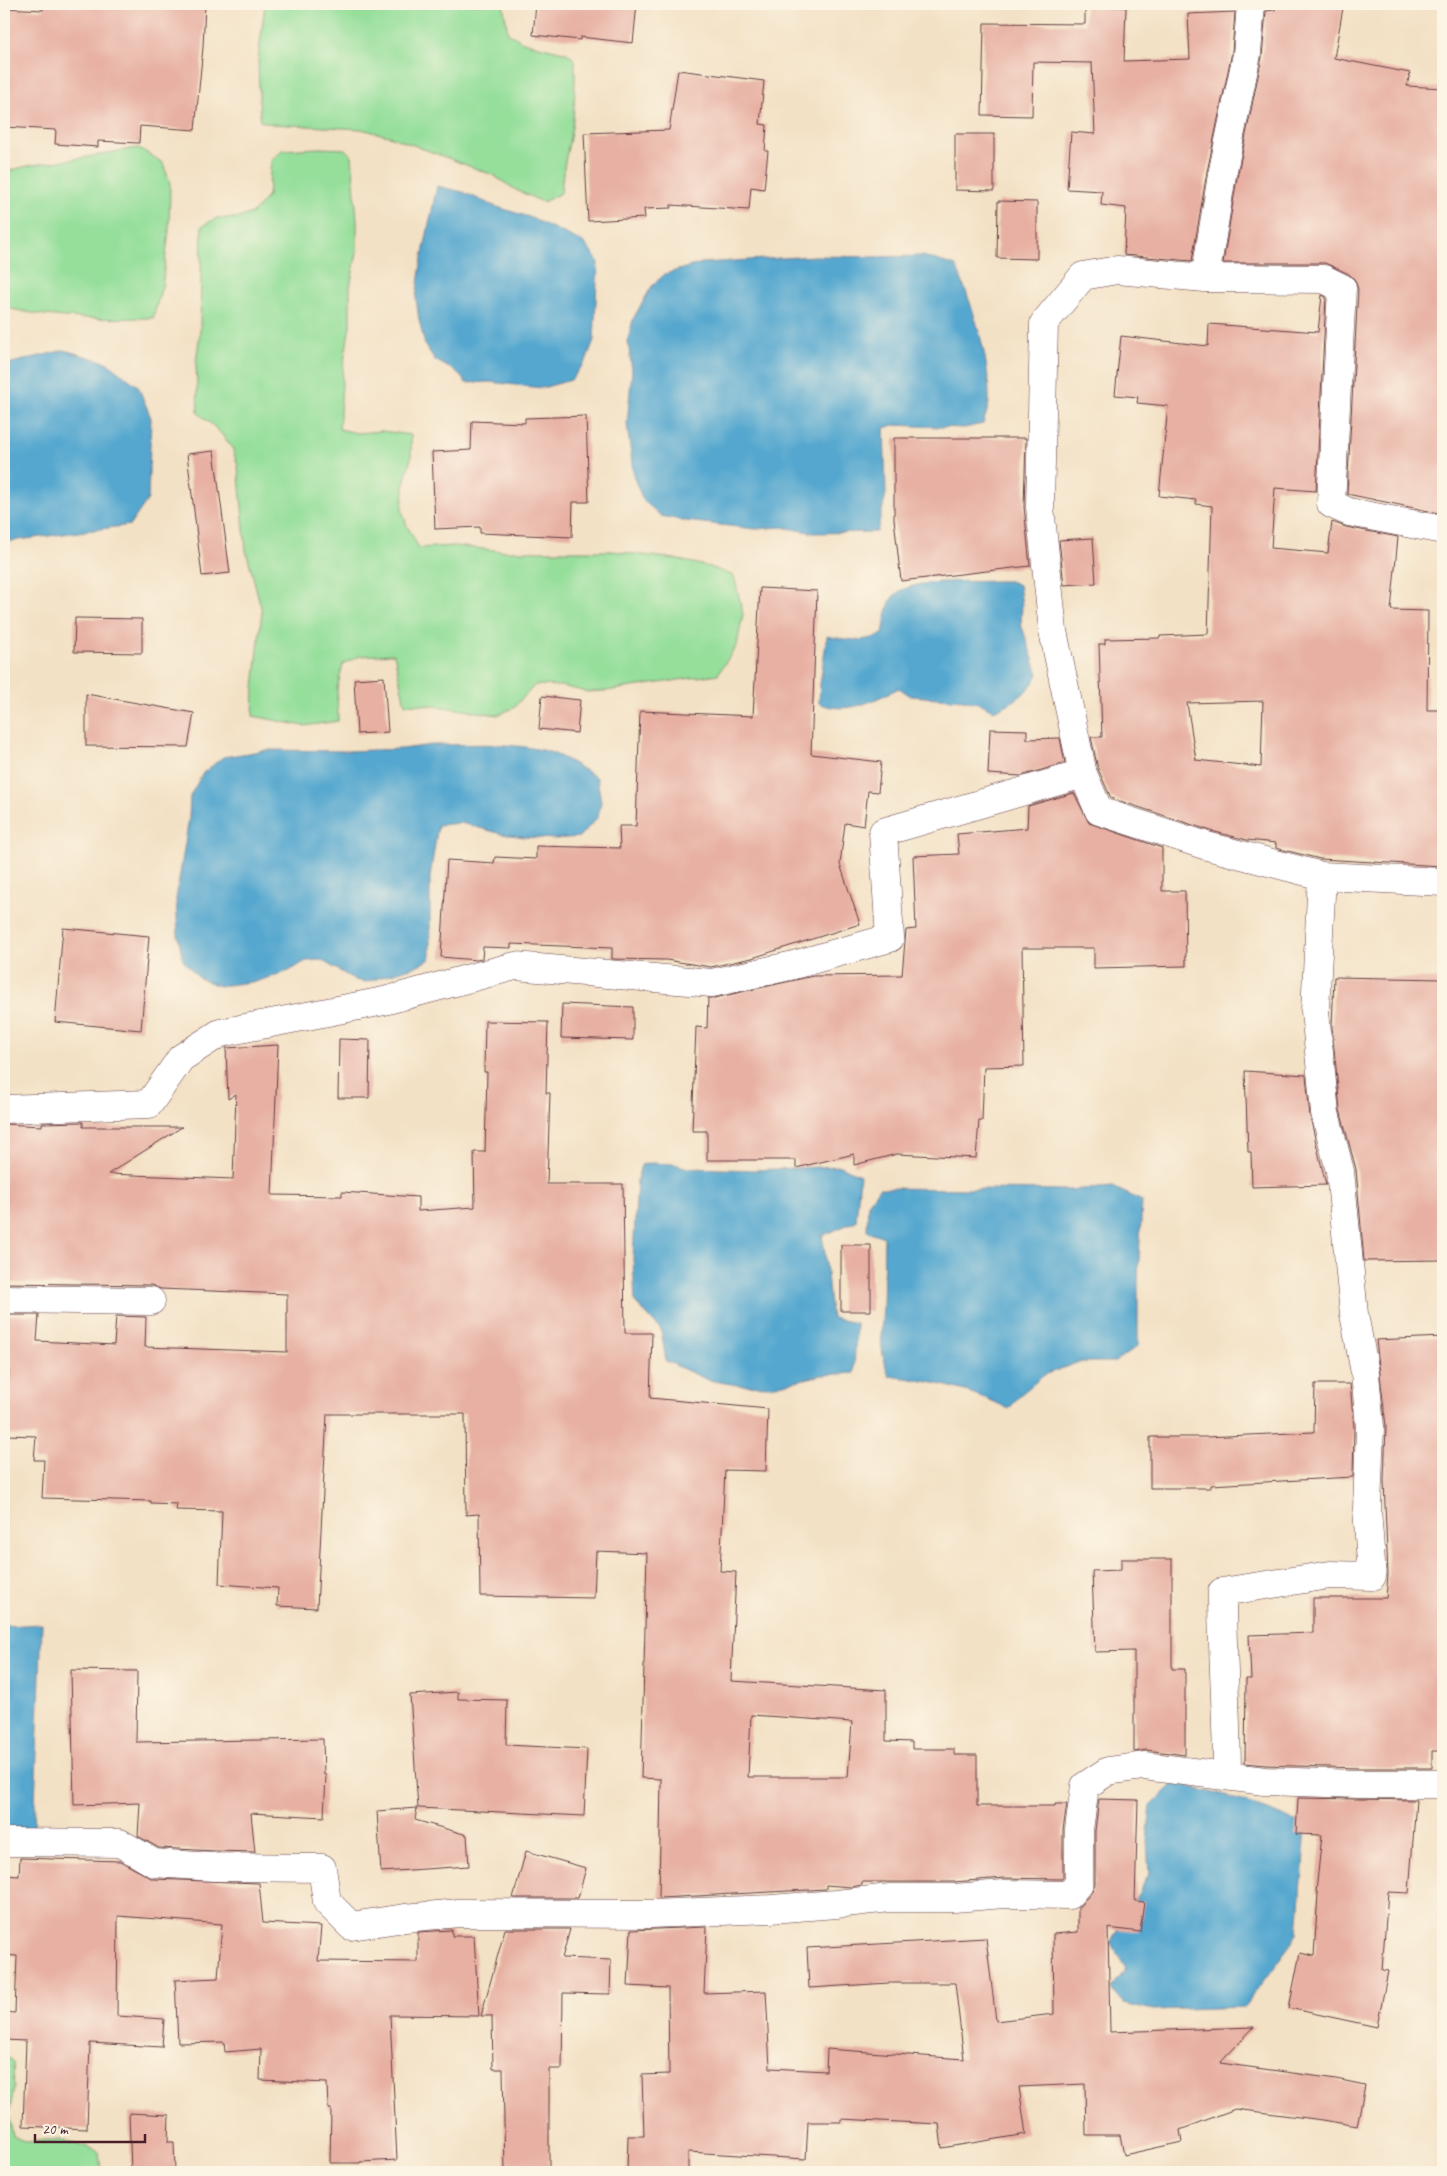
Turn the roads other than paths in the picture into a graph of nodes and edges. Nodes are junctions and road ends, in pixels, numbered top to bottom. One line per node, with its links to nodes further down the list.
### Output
1 (1250, 4): 2 (street)
2 (1205, 278): 3 (street); 4 (street)
3 (1443, 530)
4 (1083, 774): 5 (street); 7 (street)
5 (1322, 876): 6 (street); 10 (street)
6 (1443, 882)
7 (4, 1109)
8 (4, 1299): 9 (street)
9 (151, 1301)
10 (1227, 1776): 11 (street); 12 (street)
11 (1443, 1784)
12 (4, 1842)

